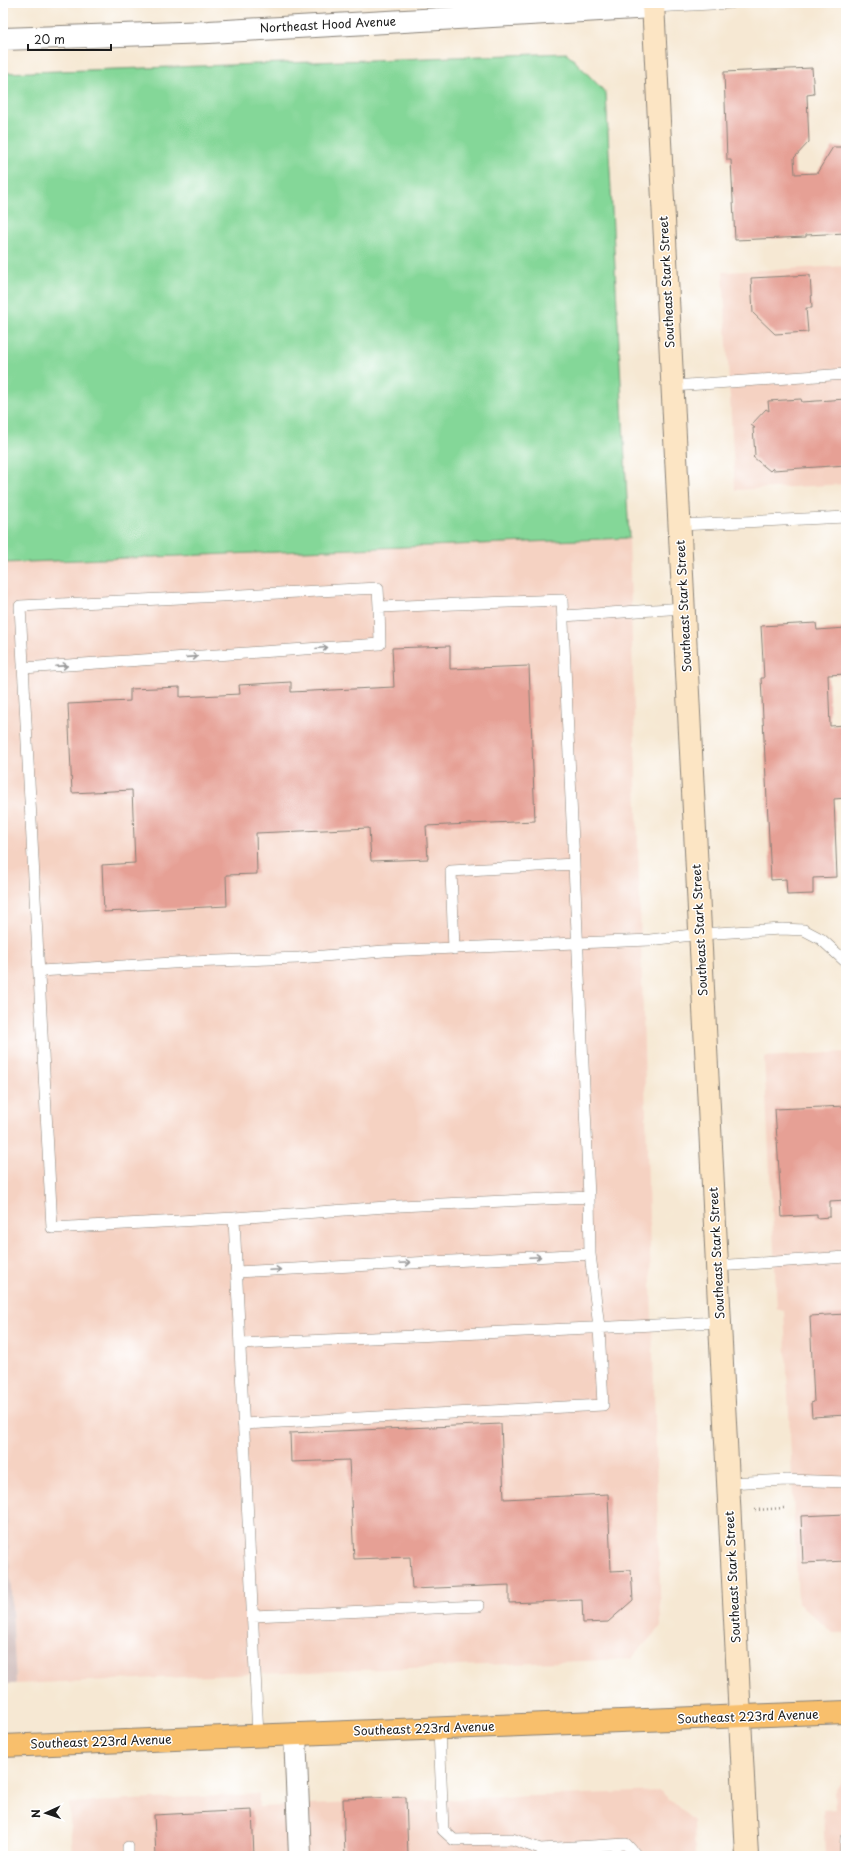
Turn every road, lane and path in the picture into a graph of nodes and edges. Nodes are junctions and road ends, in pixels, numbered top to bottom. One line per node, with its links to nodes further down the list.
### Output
1 (731, 3): 2 (lane)
2 (653, 5): 3 (street, Northeast Hood Avenue); 5 (main road, Southeast Stark Street)
3 (3, 39)
4 (846, 374): 5 (lane)
5 (673, 386): 7 (main road, Southeast Stark Street)
6 (846, 517): 7 (lane)
7 (680, 526): 9 (main road, Southeast Stark Street)
8 (379, 606): 10 (lane); 11 (lane, one-way to 8); 11 (lane)
9 (684, 608): 10 (lane); 13 (main road, Southeast Stark Street)
10 (563, 616): 12 (lane)
11 (23, 668): 17 (lane)
12 (574, 864): 14 (lane); 15 (lane)
13 (700, 934): 14 (lane); 16 (lane); 22 (main road, Southeast Stark Street)
14 (577, 943): 15 (lane); 18 (lane)
15 (454, 949): 17 (lane)
16 (846, 962)
17 (40, 970): 19 (lane)
18 (589, 1197): 19 (lane); 20 (lane)
19 (234, 1218): 23 (lane)
20 (590, 1254): 23 (lane, one-way to 20); 25 (lane)
21 (846, 1257): 22 (lane)
22 (717, 1266): 24 (main road, Southeast Stark Street)
23 (236, 1272): 26 (lane)
24 (720, 1322): 25 (lane); 29 (main road, Southeast Stark Street)
25 (599, 1327): 26 (lane); 27 (lane)
26 (240, 1344): 27 (lane)
27 (243, 1424): 31 (lane)
28 (846, 1482): 29 (lane)
29 (728, 1483): 33 (main road, Southeast Stark Street)
30 (479, 1606): 31 (lane)
31 (252, 1616): 36 (lane)
32 (846, 1712): 33 (main road, Southeast 223rd Avenue)
33 (740, 1717): 34 (main road, Southeast 223rd Avenue); 41 (main road, Southeast Stark Street)
34 (439, 1728): 35 (main road, Southeast 223rd Avenue); 40 (lane)
35 (295, 1735): 36 (main road, Southeast 223rd Avenue); 39 (street)
36 (258, 1736): 37 (main road, Southeast 223rd Avenue)
37 (3, 1746)
38 (846, 1838): 42 (lane)
39 (300, 1856)
40 (637, 1856)
41 (747, 1856)
42 (844, 1856)

